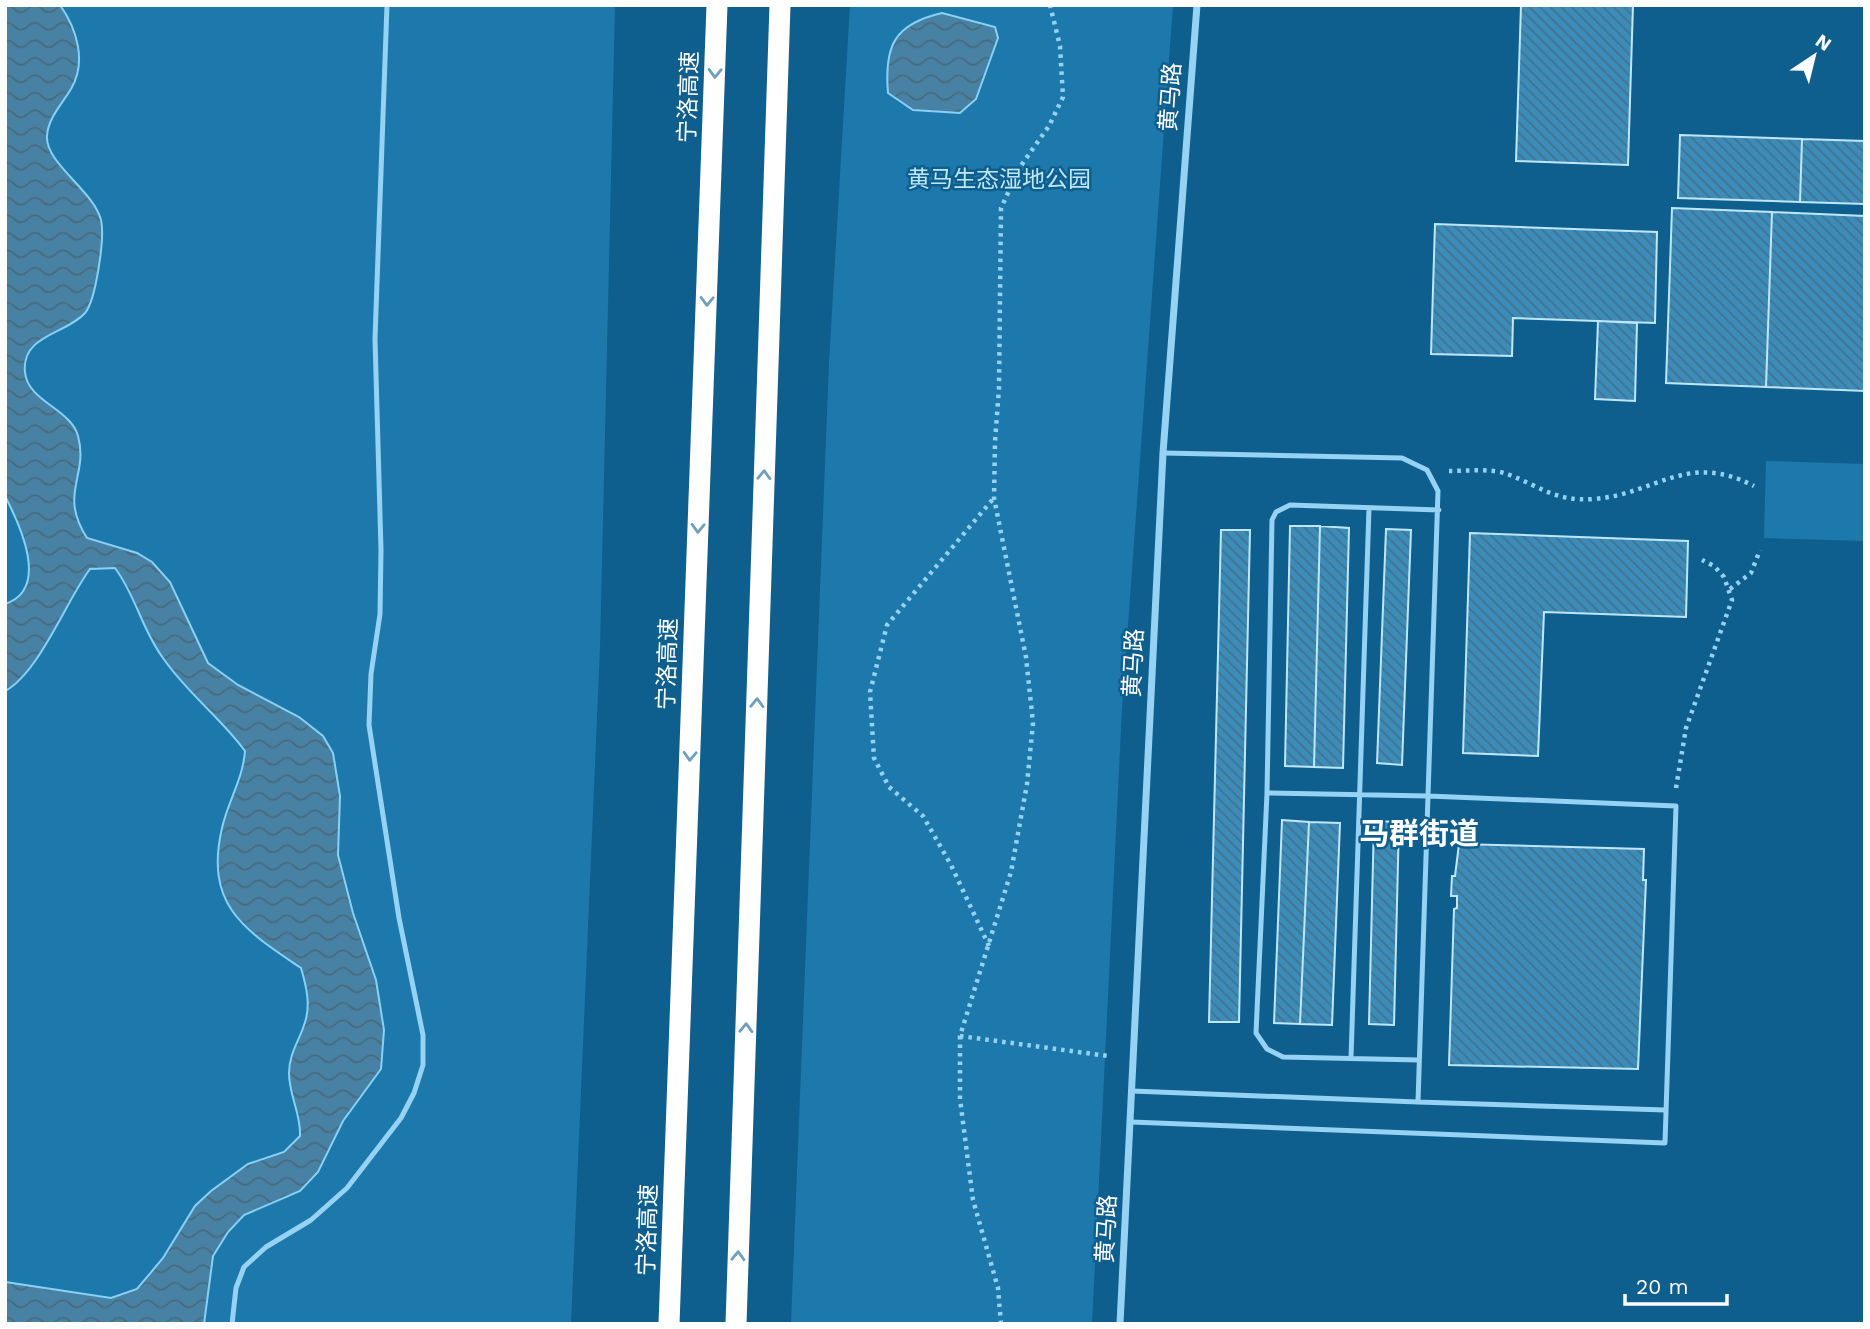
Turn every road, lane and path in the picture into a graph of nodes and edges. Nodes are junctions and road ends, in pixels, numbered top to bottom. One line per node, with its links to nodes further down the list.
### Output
1 (387, 5): 28 (lane)
2 (717, 5): 29 (highway, 宁洛高速, one-way to 29)
3 (780, 5): 30 (highway, one-way to 3)
4 (1050, 5): 9 (path)
5 (1197, 5): 6 (street, 黄马路)
6 (1163, 453): 7 (lane); 24 (street, 黄马路)
7 (1427, 470): 8 (path); 11 (lane)
8 (1754, 486)
9 (994, 498): 19 (path); 19 (path)
10 (1369, 508): 11 (lane); 15 (lane); 16 (lane)
11 (1439, 510): 17 (lane)
12 (1760, 550): 14 (path)
13 (1702, 560): 14 (path)
14 (1730, 589): 18 (path)
15 (1267, 793): 16 (lane); 22 (lane)
16 (1359, 795): 17 (lane); 22 (lane)
17 (1428, 796): 18 (lane); 23 (lane)
18 (1676, 806): 26 (lane)
19 (989, 947): 20 (path)
20 (960, 1036): 21 (path); 31 (path)
21 (1108, 1056)
22 (1350, 1058): 23 (lane)
23 (1419, 1060): 25 (lane)
24 (1132, 1091): 25 (lane); 27 (street, 黄马路)
25 (1418, 1102): 26 (lane)
26 (1665, 1110): 27 (lane)
27 (1131, 1122): 32 (street, 黄马路)
28 (232, 1324)
29 (670, 1324)
30 (736, 1324)
31 (1000, 1324)
32 (1120, 1324)

